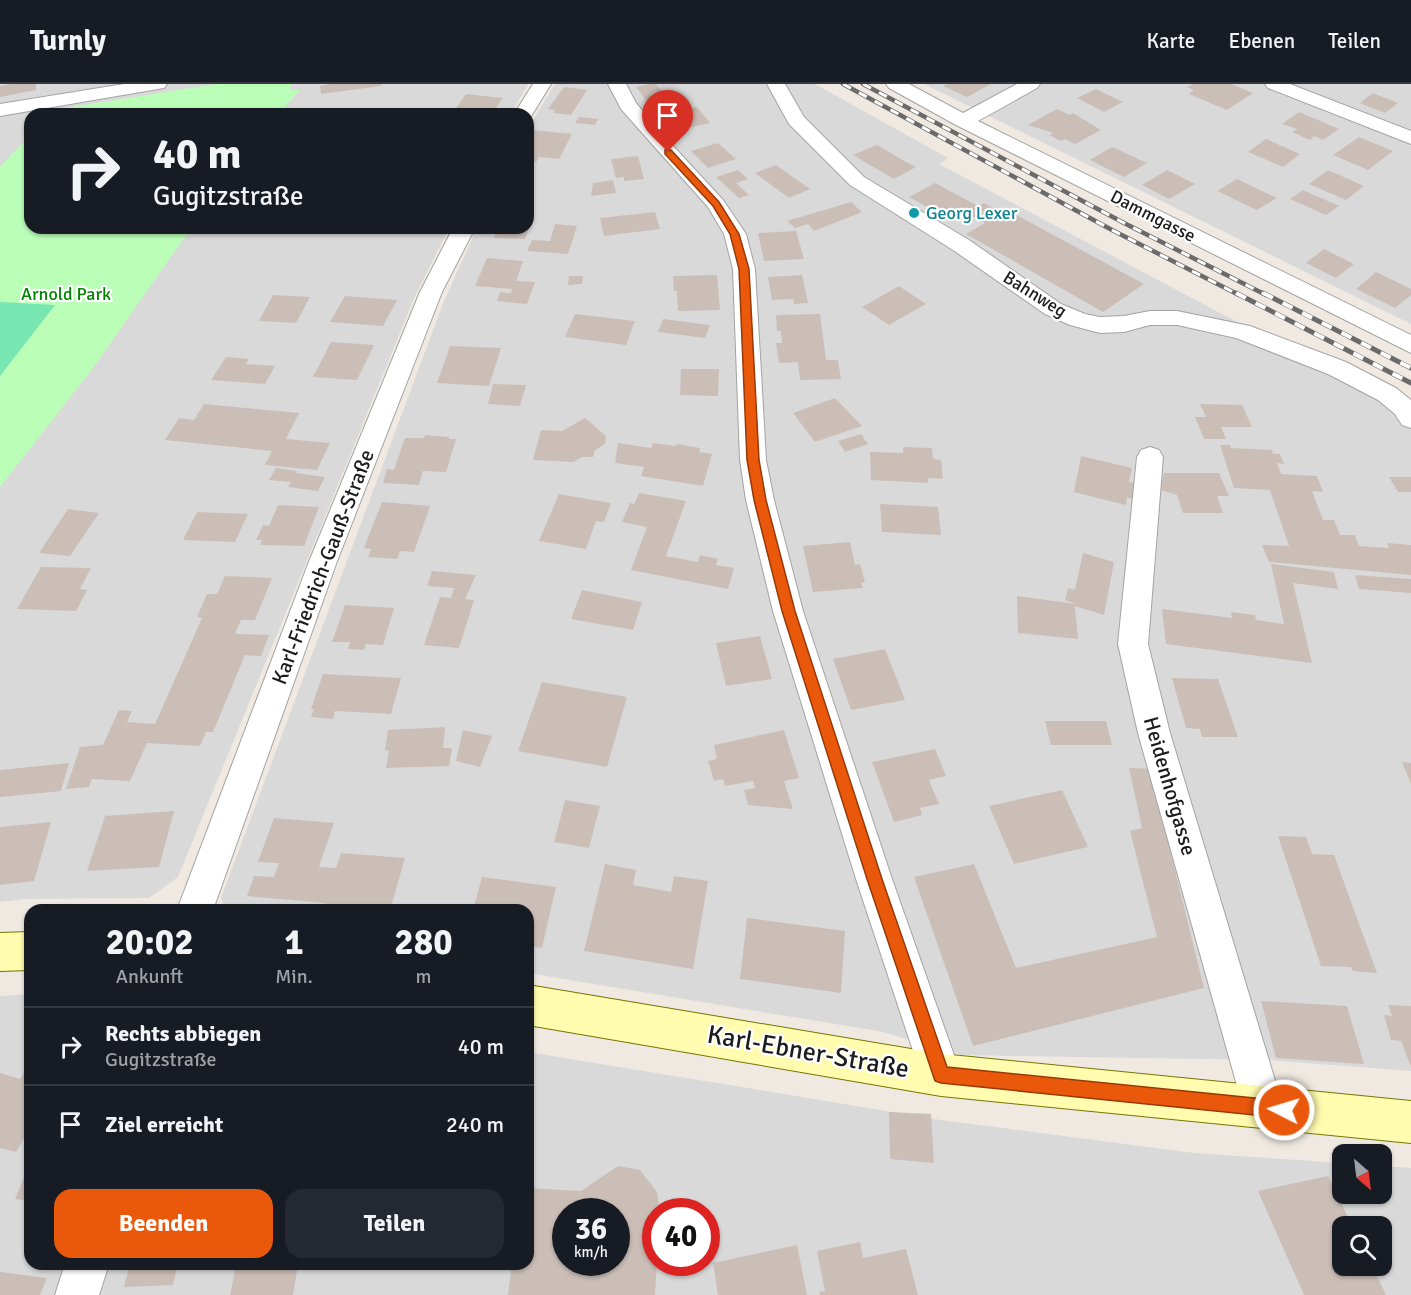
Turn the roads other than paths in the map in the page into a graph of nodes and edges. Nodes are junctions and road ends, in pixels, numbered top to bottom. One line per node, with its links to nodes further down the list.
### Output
1 (158, 84): 9 (street)
2 (542, 84): 8 (street)
3 (616, 84): 20 (street)
4 (776, 84): 14 (street, Bahnweg)
5 (895, 84): 10 (street, Dammgasse)
6 (1031, 84): 10 (street)
7 (1274, 84): 11 (street)
8 (526, 108)
9 (0, 110)
10 (963, 121): 13 (street, Dammgasse)
11 (1411, 138)
12 (461, 234): 16 (street, Karl-Friedrich-Gauß-Straße)
13 (1411, 345)
14 (1411, 419)
15 (1150, 457): 21 (street, Heidenhofgasse)
16 (197, 904)
17 (24, 951): 18 (street)
18 (0, 952)
19 (534, 1006): 20 (street, Karl-Ebner-Straße)
20 (941, 1075): 21 (street, Karl-Ebner-Straße)
21 (1263, 1107): 22 (street, Karl-Ebner-Straße)
22 (1411, 1122)
23 (85, 1270): 24 (street)
24 (76, 1295)

